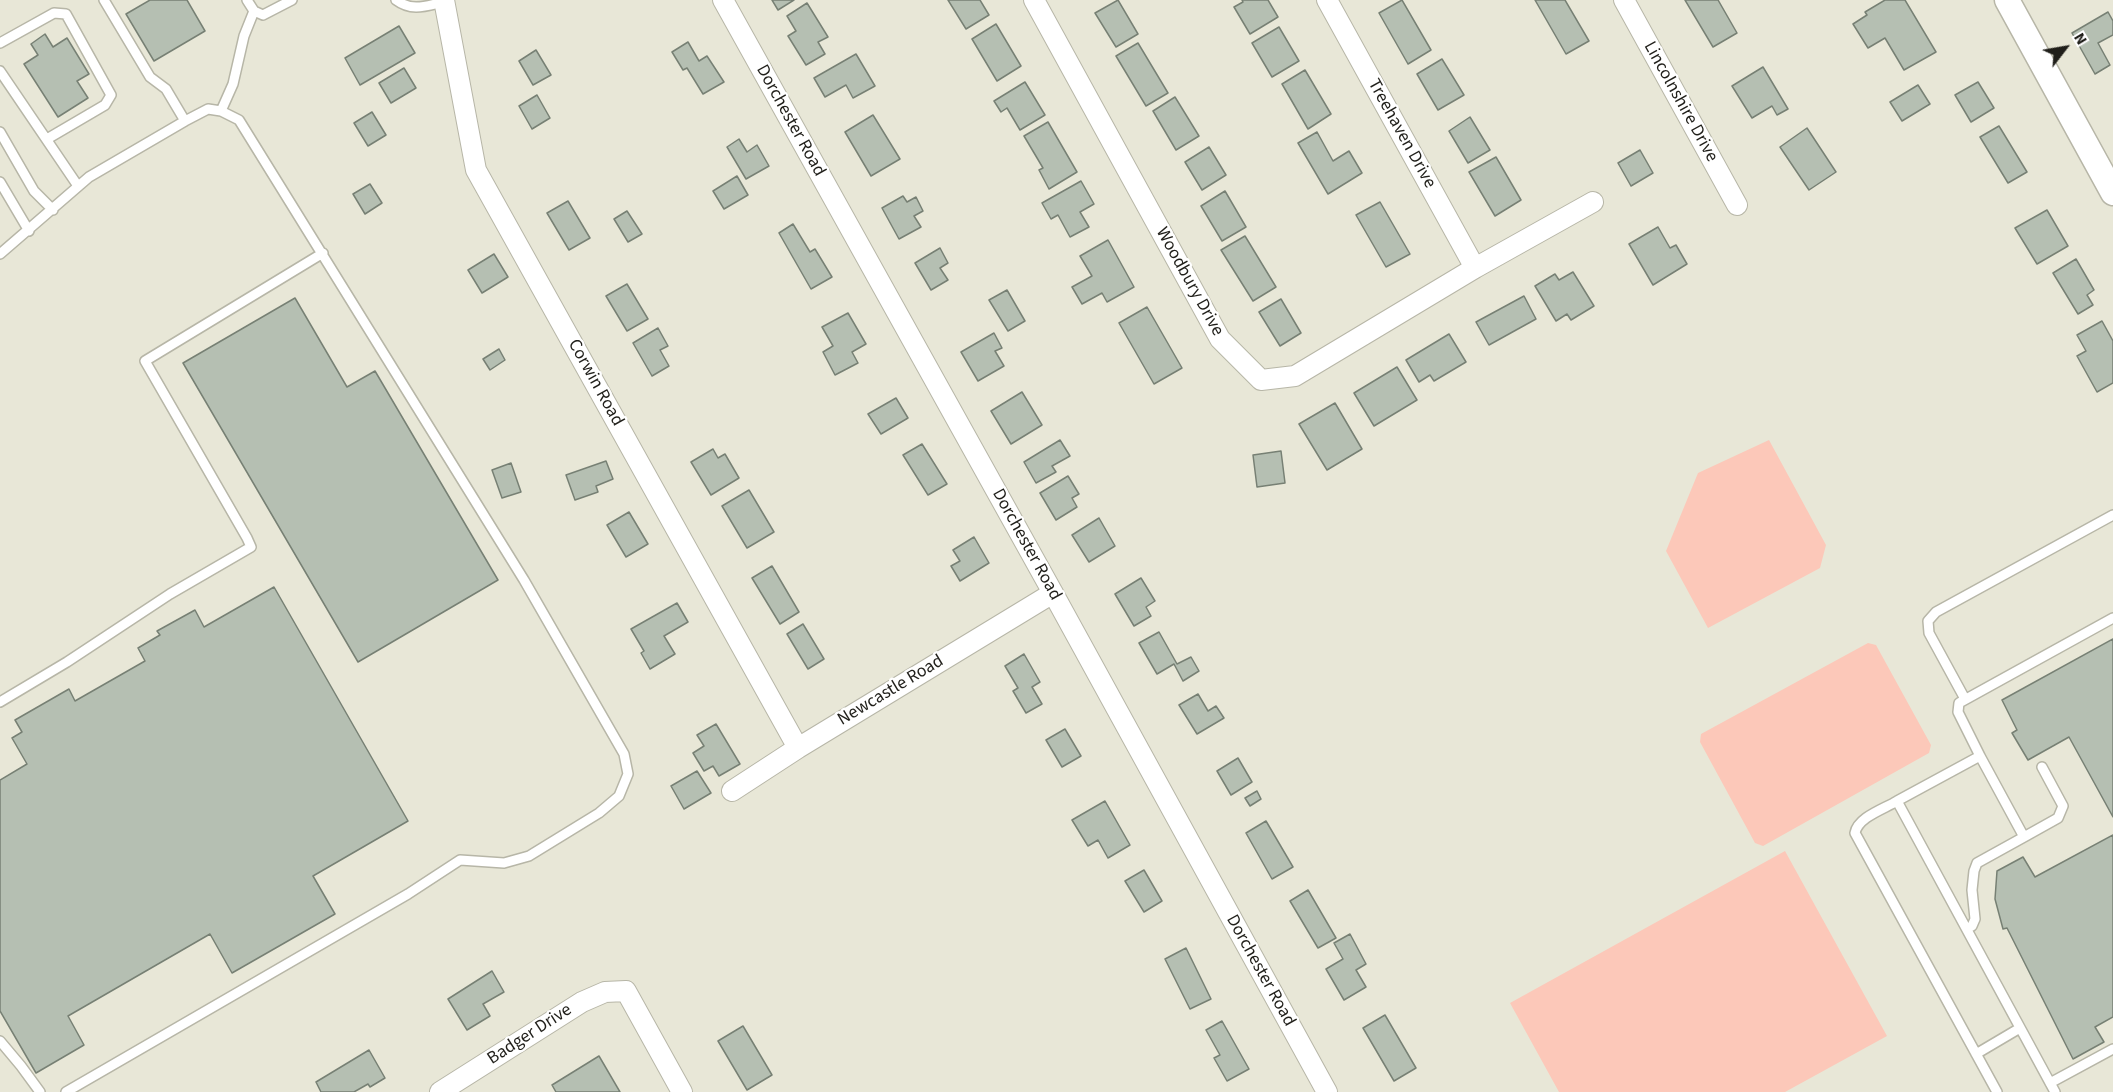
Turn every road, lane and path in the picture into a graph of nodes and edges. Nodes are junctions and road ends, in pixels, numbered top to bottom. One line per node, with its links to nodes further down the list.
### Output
1 (104, 0): 15 (lane)
2 (247, 0): 11 (lane)
3 (292, 0): 11 (lane)
4 (396, 0): 10 (lane)
5 (723, 0): 29 (street, Dorchester Road)
6 (1034, 0): 27 (street, Woodbury Drive)
7 (1327, 0): 27 (street, Treehaven Drive)
8 (1624, 0): 22 (street, Lincolnshire Drive)
9 (2009, 0): 20 (street)
10 (444, 1): 33 (street, Corwin Road)
11 (254, 12): 14 (lane)
12 (0, 43): 17 (lane)
13 (0, 71): 17 (lane)
14 (221, 111): 15 (lane); 25 (lane)
15 (185, 121): 19 (lane)
16 (0, 132): 23 (lane)
17 (47, 139): 19 (lane)
18 (0, 182): 24 (lane)
19 (78, 186): 23 (lane)
20 (2113, 193)
21 (1593, 202): 27 (street, Woodbury Drive)
22 (1737, 205)
23 (53, 210): 24 (lane)
24 (29, 231): 26 (lane)
25 (323, 253): 32 (lane); 46 (lane)
26 (0, 254)
27 (1475, 268)
28 (2113, 515): 31 (lane)
29 (1053, 593): 33 (street, Newcastle Road); 49 (street, Dorchester Road)
30 (2113, 618): 31 (lane)
31 (1965, 699): 34 (lane)
32 (0, 702)
33 (798, 748): 36 (street, Newcastle Road)
34 (1980, 756): 37 (lane); 38 (lane)
35 (2042, 767): 38 (lane)
36 (732, 791)
37 (1897, 801): 39 (lane); 43 (lane)
38 (2024, 837): 39 (lane)
39 (1967, 929): 40 (lane)
40 (2020, 1028): 43 (lane); 44 (lane)
41 (0, 1041): 45 (lane)
42 (2113, 1048): 44 (lane)
43 (1976, 1053): 50 (lane)
44 (2053, 1088)
45 (40, 1092)
46 (66, 1092)
47 (440, 1092): 48 (street, Badger Drive)
48 (682, 1092)
49 (1327, 1092)
50 (1997, 1092)

